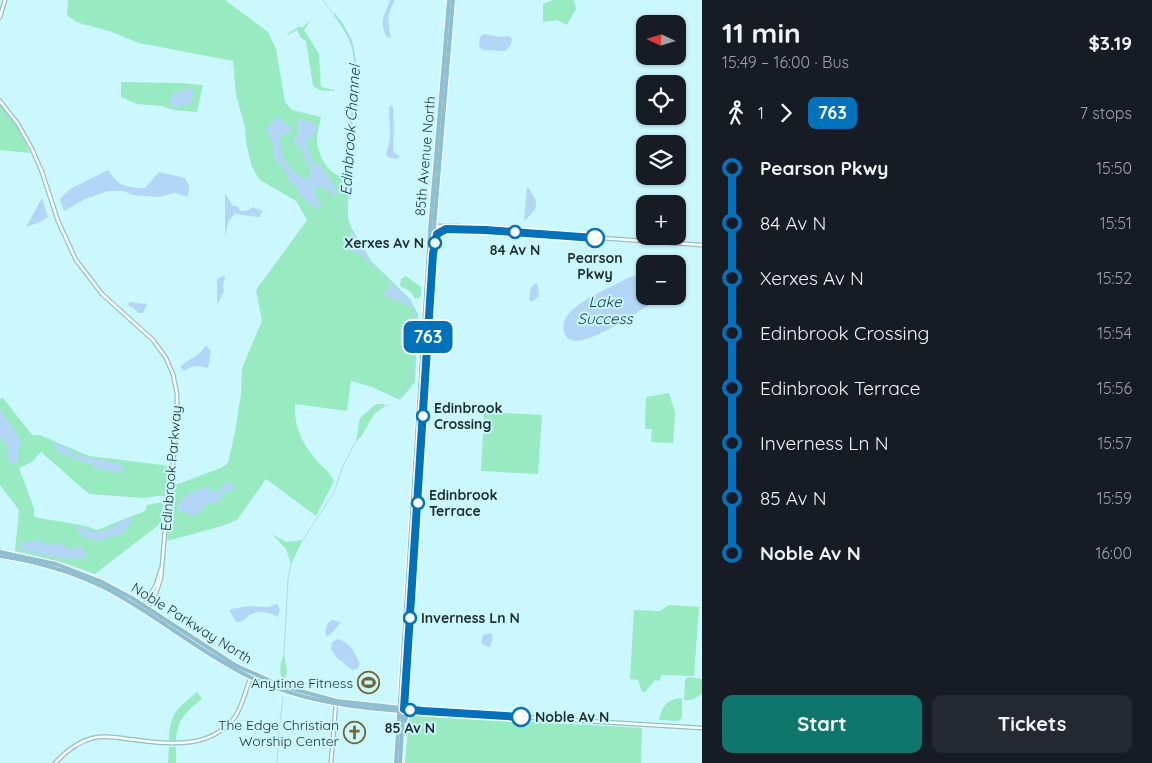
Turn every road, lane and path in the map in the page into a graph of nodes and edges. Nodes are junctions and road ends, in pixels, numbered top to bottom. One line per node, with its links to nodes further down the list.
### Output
1 (5, 0): 4 (street)
2 (449, 0): 6 (main road, 85th Avenue North)
3 (453, 0): 6 (main road, 85th Avenue North)
4 (0, 17)
5 (0, 101): 13 (street, Edinbrook Parkway)
6 (432, 227): 7 (street); 8 (street); 10 (main road, 85th Avenue North); 14 (main road, 85th Avenue North)
7 (446, 229): 8 (street); 10 (main road)
8 (485, 230): 9 (street)
9 (702, 245)
10 (433, 254): 19 (main road, 85th Avenue North)
11 (0, 552): 13 (main road, Noble Parkway North)
12 (0, 556): 13 (main road, Noble Parkway North)
13 (144, 609): 15 (main road, Noble Parkway North)
14 (402, 674): 17 (main road); 19 (main road, 85th Avenue North)
15 (252, 676): 16 (main road, Noble Parkway North); 25 (street)
16 (336, 703): 17 (main road, Noble Parkway North); 18 (main road, Noble Parkway North); 26 (street)
17 (390, 707): 19 (main road, Noble Parkway North)
18 (380, 710): 19 (main road, Noble Parkway North); 22 (main road)
19 (402, 710): 20 (street); 21 (street); 22 (main road, 85th Avenue North); 24 (main road, 85th Avenue North)
20 (423, 711): 21 (street); 23 (street)
21 (412, 712): 24 (main road)
22 (399, 724): 27 (main road, 85th Avenue North)
23 (702, 728)
24 (401, 747): 28 (main road, 85th Avenue North)
25 (55, 763)
26 (331, 763)
27 (396, 763)
28 (400, 763)

